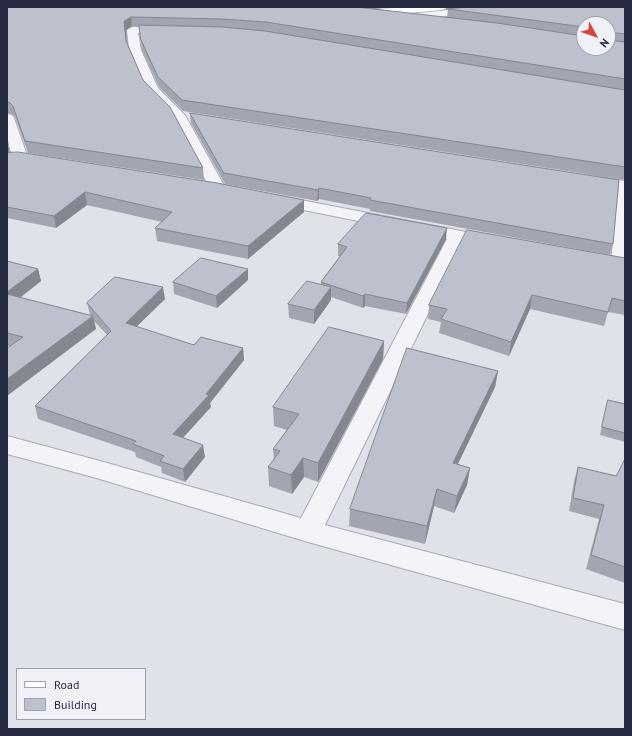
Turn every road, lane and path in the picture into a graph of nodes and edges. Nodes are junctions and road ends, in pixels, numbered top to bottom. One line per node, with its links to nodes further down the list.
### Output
1 (441, 7): 3 (street)
2 (507, 7): 4 (street)
3 (374, 13)
4 (409, 17)
5 (180, 30): 6 (street)
6 (178, 115): 7 (street); 12 (street)
7 (193, 117)
8 (7, 118): 9 (street)
9 (21, 160)
10 (578, 178): 11 (street)
11 (625, 186)
12 (218, 189)
13 (625, 192): 17 (street)
14 (257, 196): 15 (street)
15 (458, 235): 16 (street); 19 (street)
16 (504, 244)
17 (616, 264)
18 (7, 445): 19 (street)
19 (308, 531): 20 (street)
20 (625, 617)

